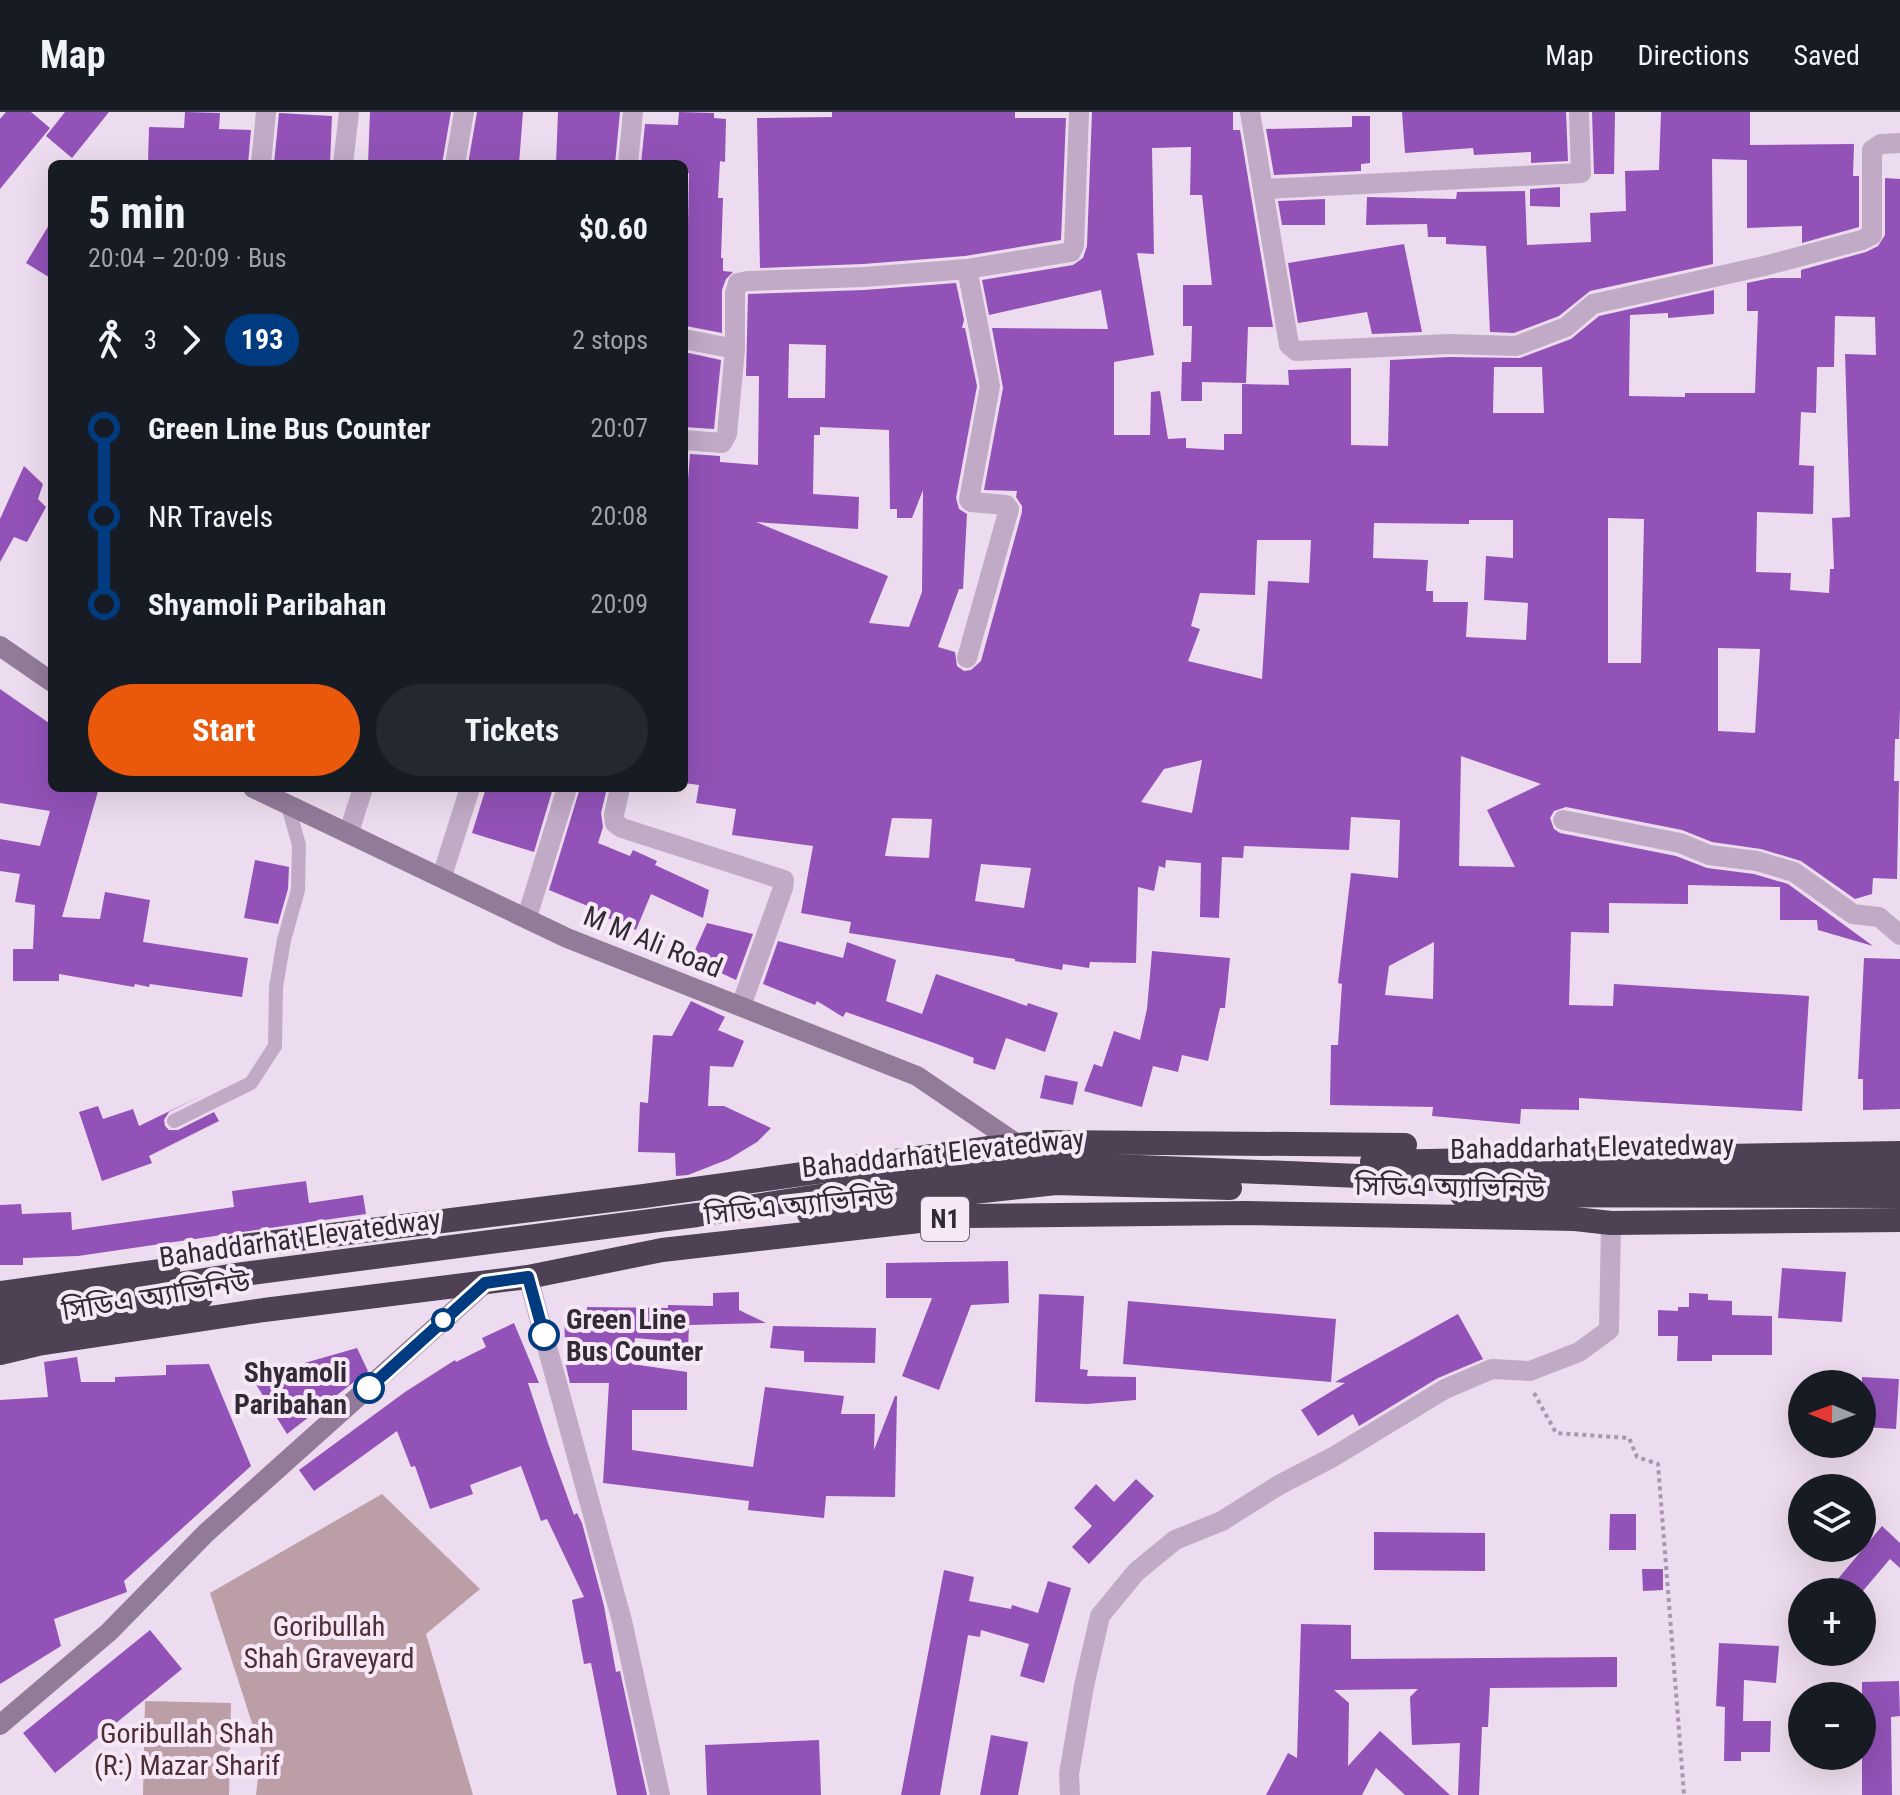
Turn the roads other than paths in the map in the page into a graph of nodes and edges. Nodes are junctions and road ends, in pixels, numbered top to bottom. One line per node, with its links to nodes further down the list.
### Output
1 (266, 112): 9 (street)
2 (349, 112): 10 (street)
3 (464, 112): 11 (street)
4 (633, 112): 12 (street)
5 (1079, 112): 14 (street)
6 (1250, 112): 13 (street)
7 (1579, 112): 13 (street)
8 (1900, 143): 13 (street)
9 (261, 160)
10 (343, 160)
11 (456, 160)
12 (628, 160)
13 (1263, 189)
14 (967, 269): 16 (street); 19 (street)
15 (688, 340): 16 (street)
16 (735, 349): 17 (street)
17 (688, 440)
18 (0, 646): 20 (street)
19 (967, 658)
20 (48, 679)
21 (261, 792): 26 (street, M M Ali Road)
22 (362, 792): 28 (street)
23 (469, 792): 29 (street)
24 (566, 792): 30 (street)
25 (619, 792): 32 (street)
26 (288, 806): 28 (street, M M Ali Road); 33 (lane)
27 (1563, 820): 31 (street)
28 (349, 832): 29 (street, M M Ali Road)
29 (442, 876): 30 (street, M M Ali Road)
30 (527, 917): 32 (street, M M Ali Road)
31 (1900, 935)
32 (741, 1006): 34 (street, M M Ali Road)
33 (174, 1121)
34 (1038, 1147): 35 (highway); 40 (highway, bridge); 43 (highway, সিডিএ অ্যাভিনিউ / N1)
35 (1900, 1152)
36 (1900, 1175): 44 (highway, Bahaddarhat Elevatedway)
37 (1900, 1196): 45 (highway, Bahaddarhat Elevatedway)
38 (1900, 1220): 39 (highway, সিডিএ অ্যাভিনিউ / N1)
39 (1611, 1223): 41 (highway, সিডিএ অ্যাভিনিউ / N1); 48 (street)
40 (235, 1247)
41 (528, 1277): 42 (highway, সিডিএ অ্যাভিনিউ / N1); 49 (street)
42 (485, 1283): 46 (highway, সিডিএ অ্যাভিনিউ / N1); 47 (street)
43 (0, 1293)
44 (0, 1312)
45 (0, 1331)
46 (0, 1353)
47 (0, 1725)
48 (1069, 1774): 50 (street); 51 (street)
49 (660, 1795)
50 (1062, 1795)
51 (1070, 1795)

